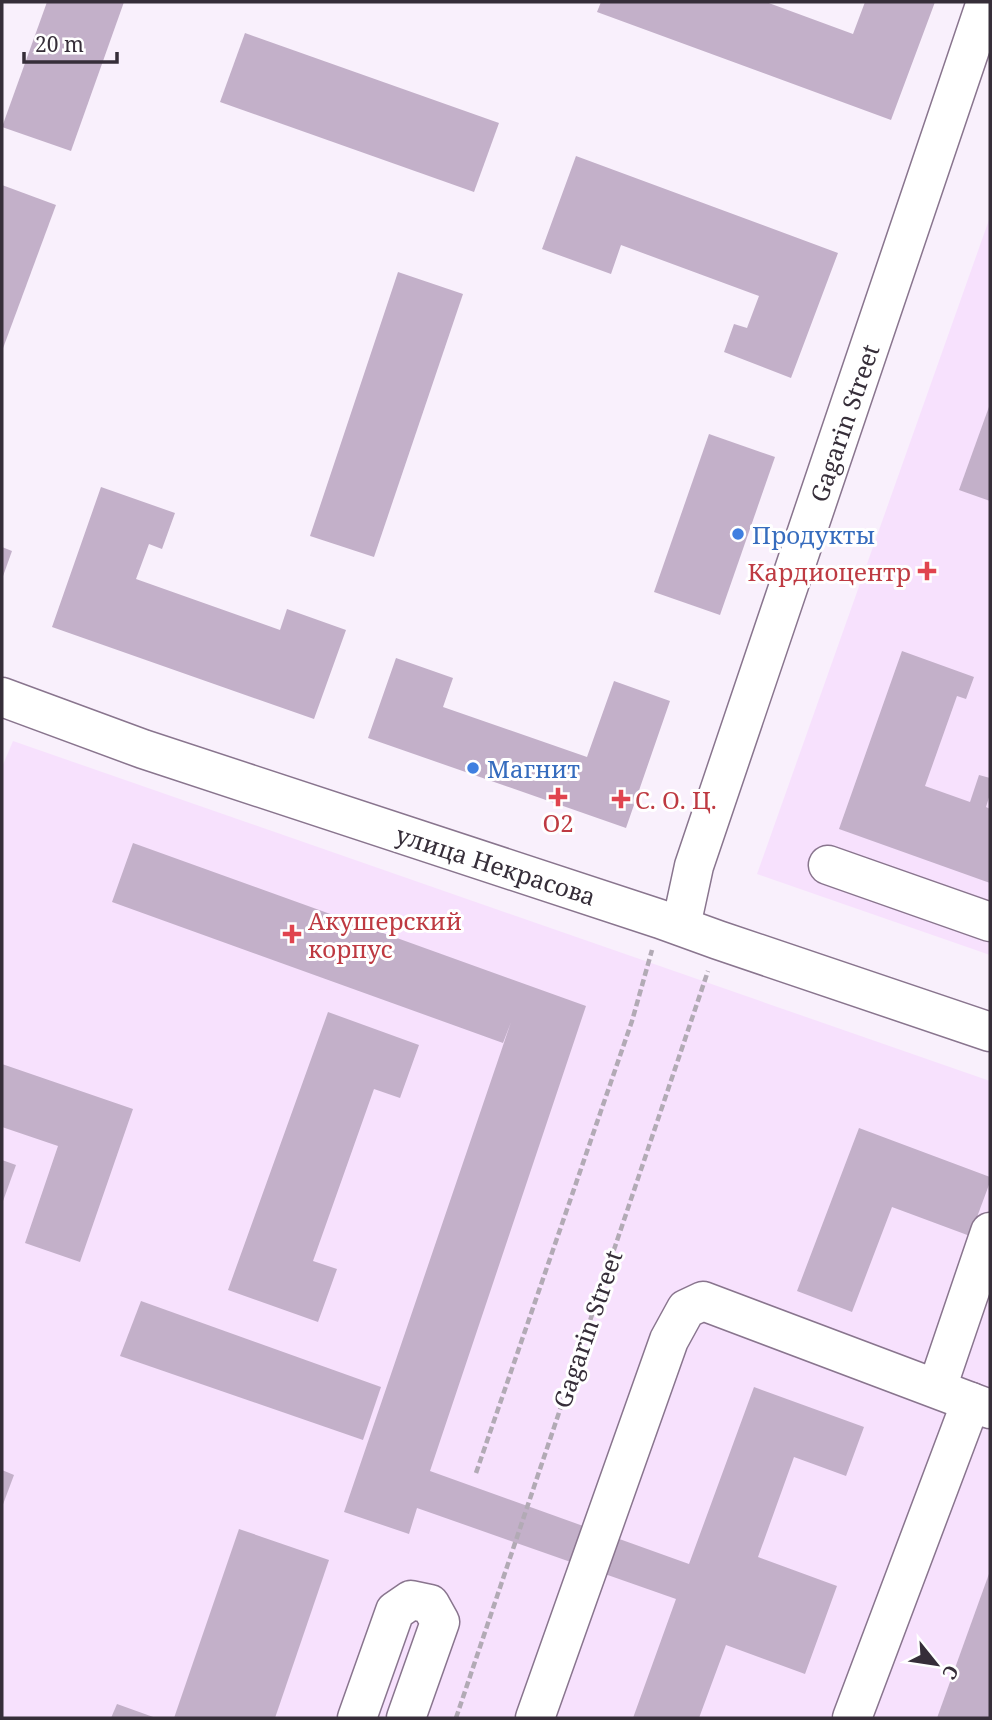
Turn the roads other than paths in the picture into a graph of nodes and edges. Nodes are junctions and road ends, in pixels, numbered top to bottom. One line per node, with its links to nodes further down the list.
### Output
1 (986, 2): 4 (street, Gagarin Street)
2 (2, 697): 4 (street, улица Некрасова)
3 (828, 865): 5 (street)
4 (671, 922): 6 (street, улица Некрасова)
5 (990, 922)
6 (990, 1032)
7 (990, 1232): 8 (street)
8 (966, 1400): 11 (street); 12 (street)
9 (357, 1718): 10 (street)
10 (406, 1718)
11 (535, 1718)
12 (852, 1718)

